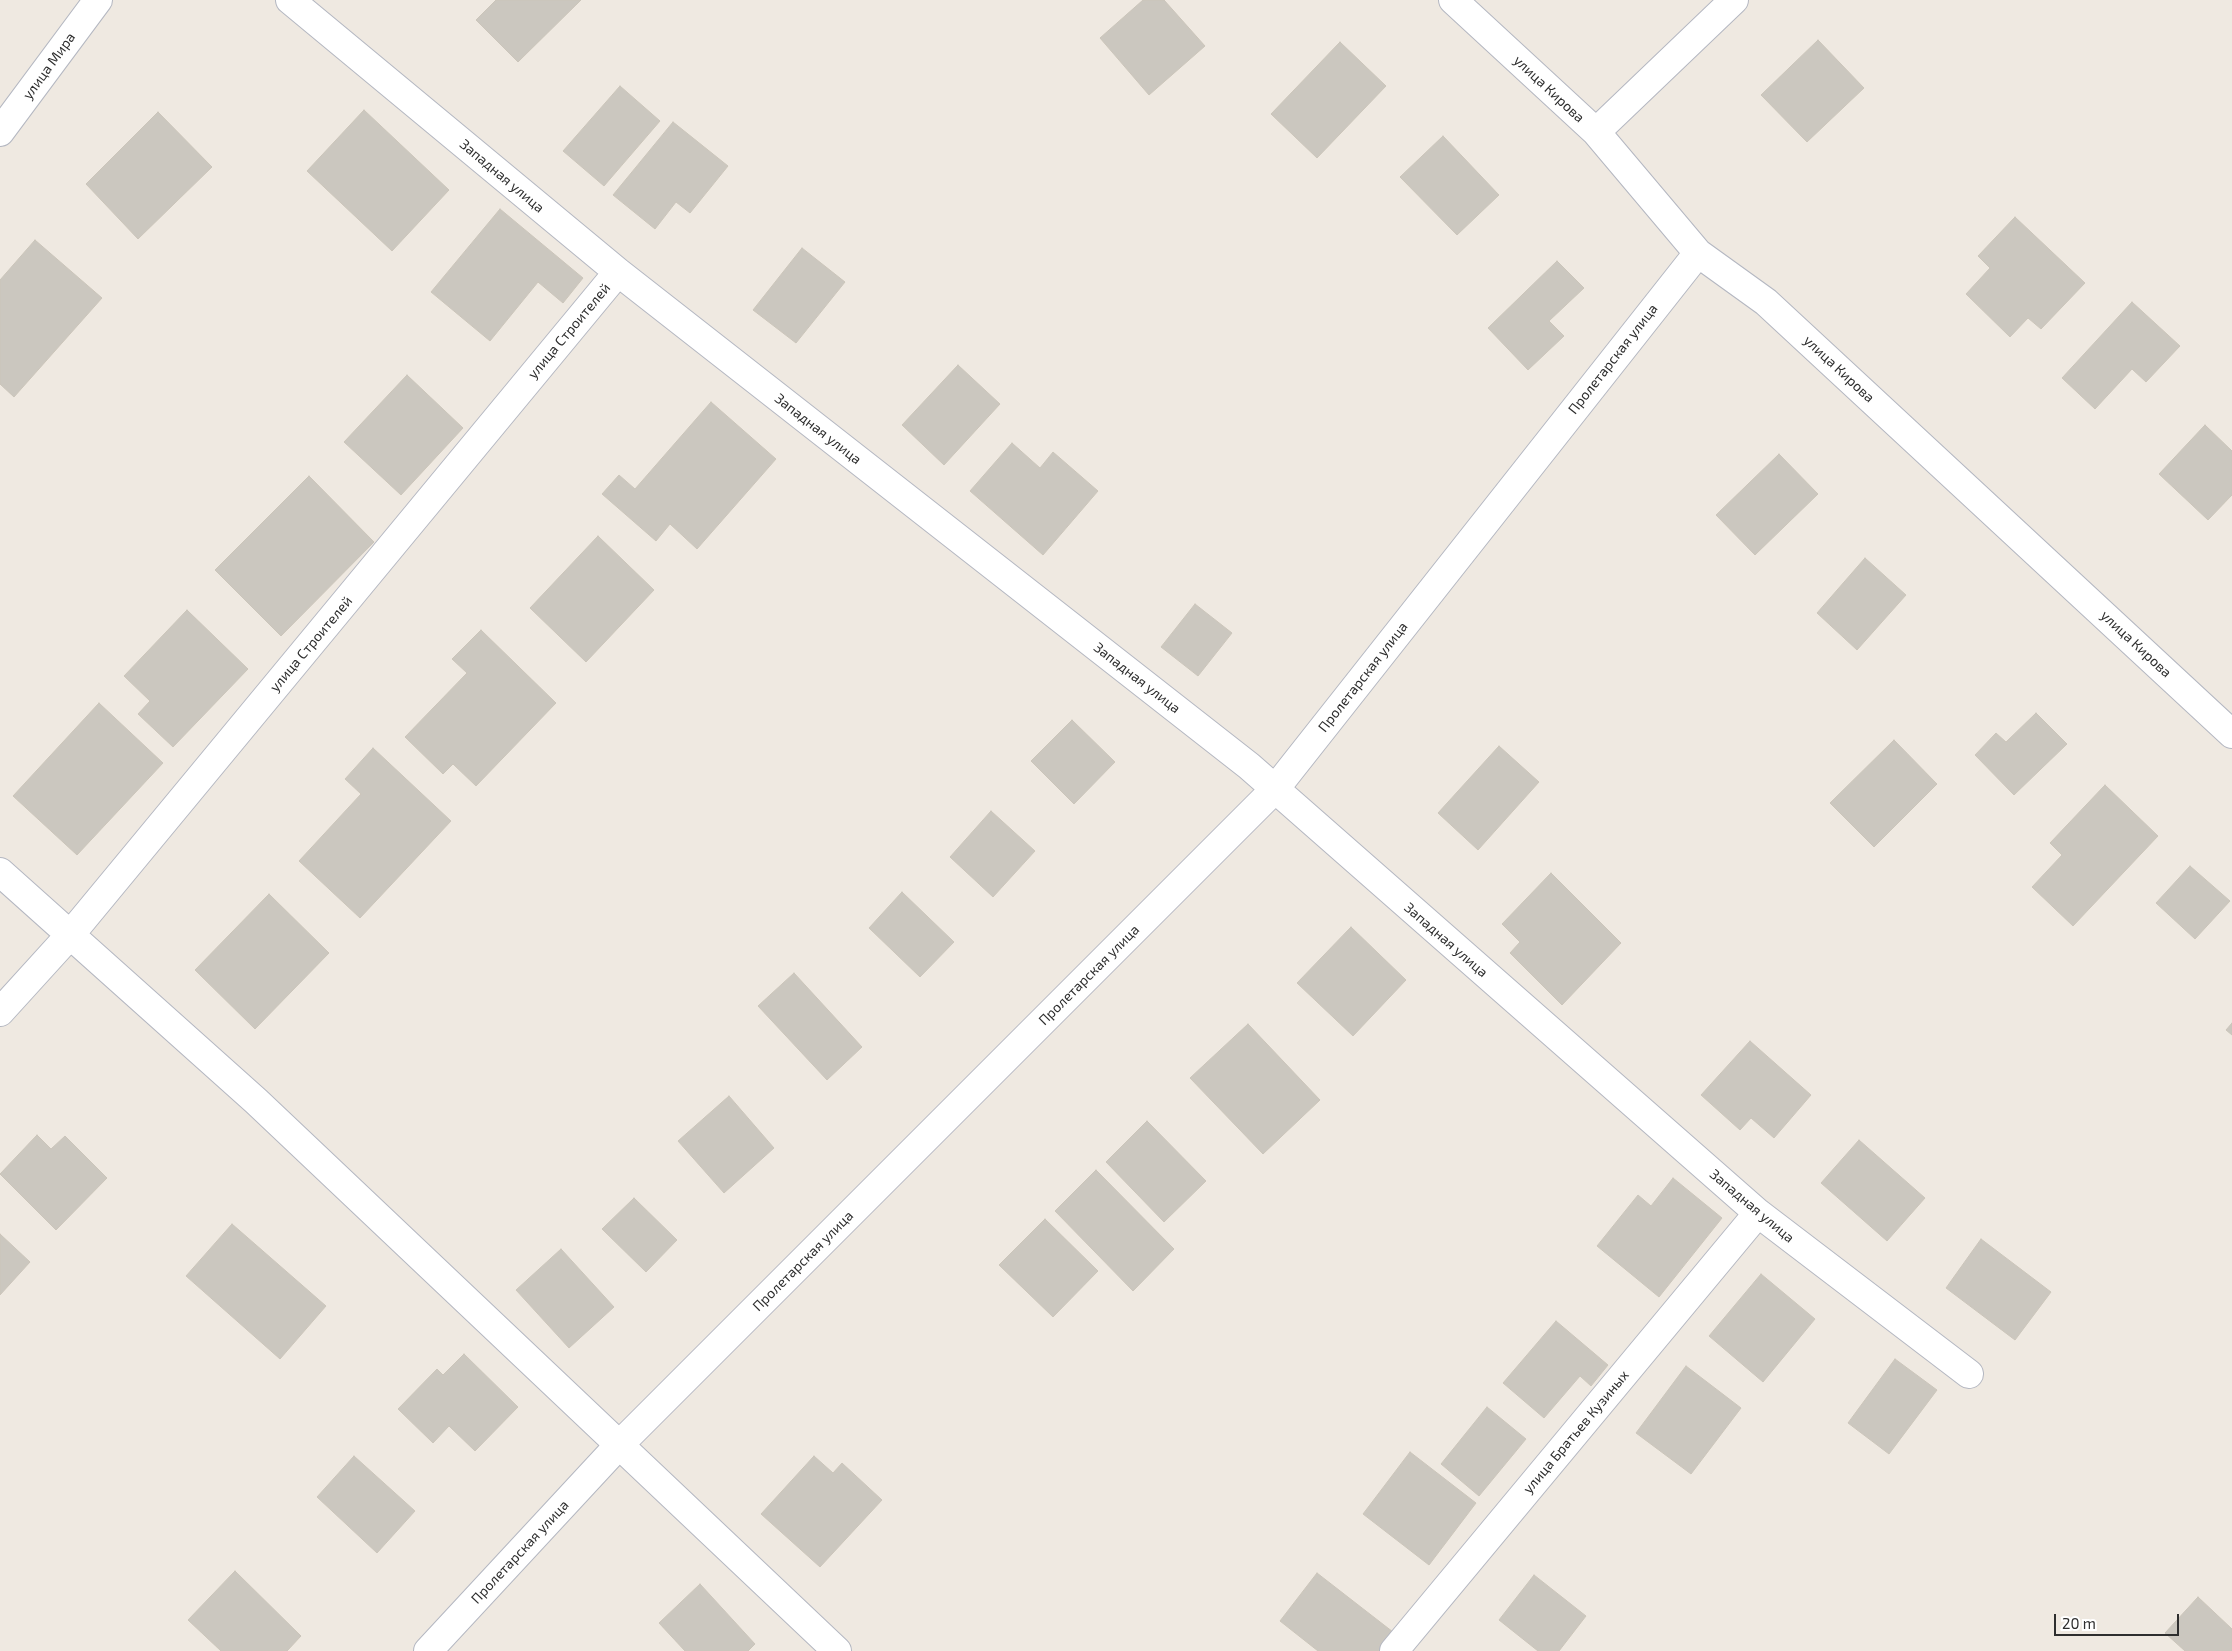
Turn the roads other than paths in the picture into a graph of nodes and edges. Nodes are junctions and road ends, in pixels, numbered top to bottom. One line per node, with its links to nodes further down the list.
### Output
1 (98, 0): 5 (street, улица Мира)
2 (290, 0): 8 (street, Западная улица)
3 (1453, 0): 6 (street, улица Кирова)
4 (1734, 0): 6 (street)
5 (0, 132)
6 (1596, 132): 7 (street, улица Кирова)
7 (1698, 252): 9 (street, улица Кирова); 10 (street, Пролетарская улица)
8 (618, 272): 10 (street, Западная улица); 12 (street, улица Строителей)
9 (2232, 734)
10 (1275, 789): 14 (street, Западная улица); 16 (street, Пролетарская улица)
11 (0, 872): 12 (street)
12 (70, 935): 13 (street, улица Строителей); 16 (street)
13 (0, 1012)
14 (1758, 1213): 15 (street, Западная улица); 19 (street, улица Братьев Кузиных)
15 (1970, 1374)
16 (619, 1445): 17 (street, Пролетарская улица); 18 (street)
17 (428, 1651)
18 (837, 1651)
19 (1394, 1651)

